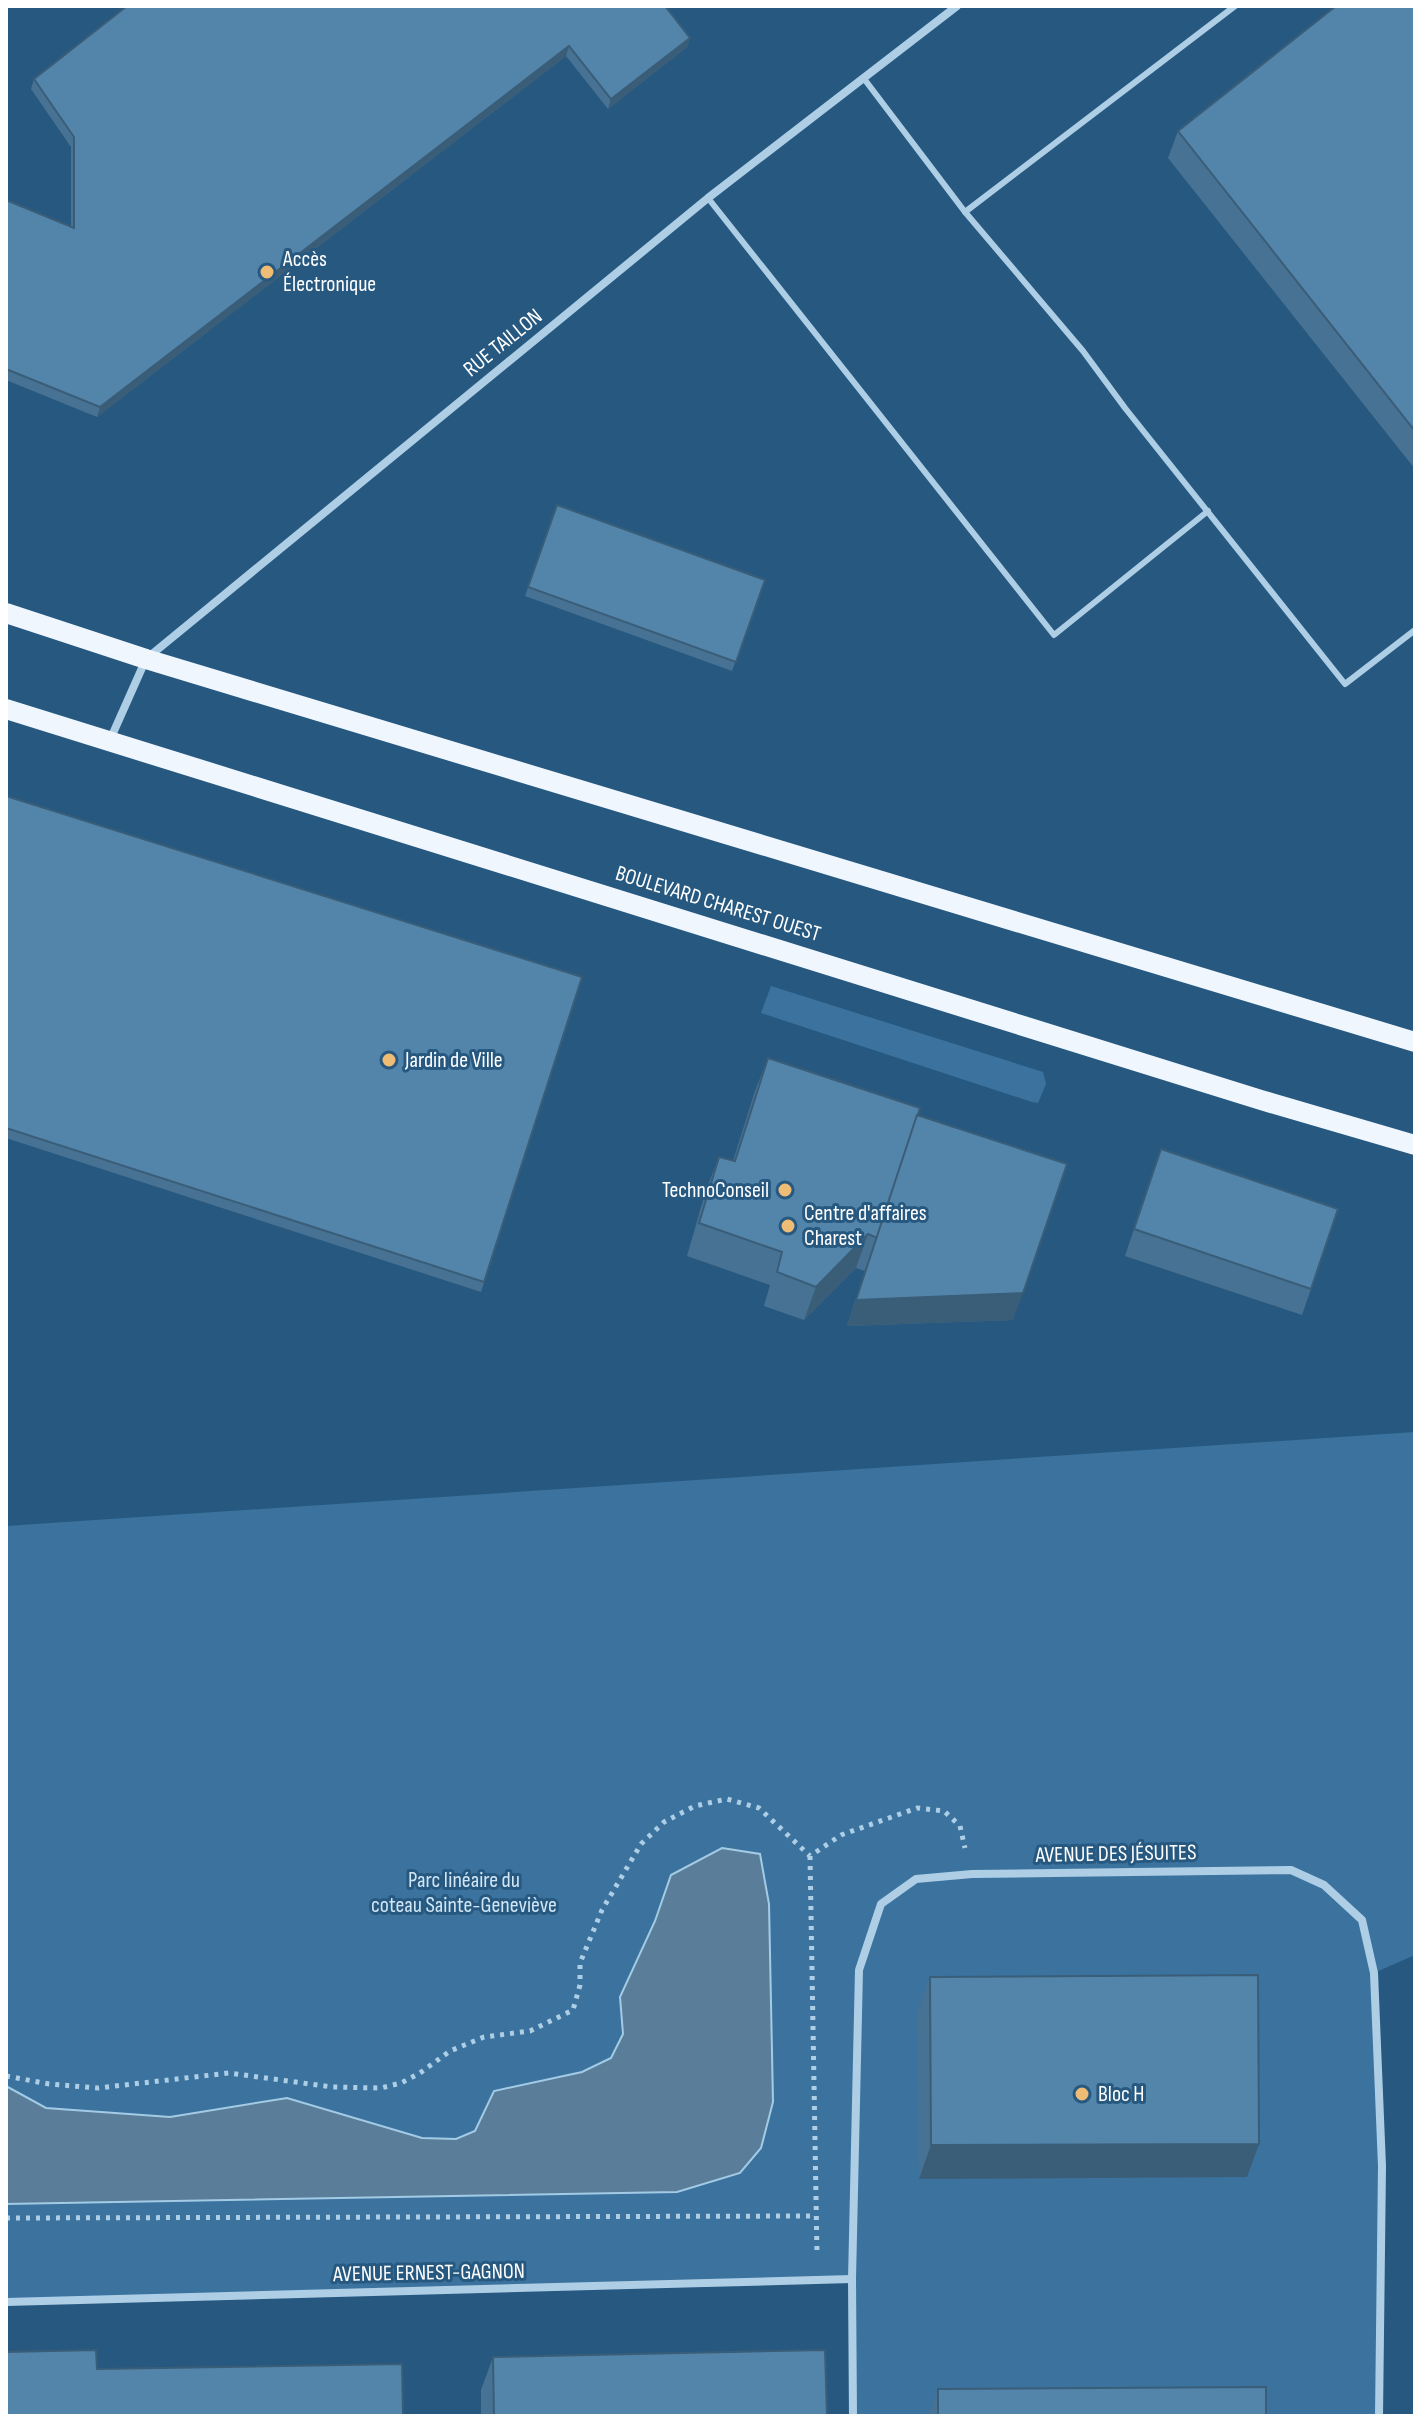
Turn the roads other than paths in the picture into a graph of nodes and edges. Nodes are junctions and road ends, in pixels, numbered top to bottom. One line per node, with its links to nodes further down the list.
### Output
1 (957, 6): 3 (street, RUE TAILLON)
2 (1235, 6): 5 (lane)
3 (865, 80): 4 (street, RUE TAILLON); 5 (lane)
4 (708, 198): 6 (lane); 9 (street, RUE TAILLON)
5 (965, 212): 6 (lane)
6 (1208, 511): 8 (lane)
7 (6, 613): 9 (main road)
8 (1415, 630)
9 (146, 659): 11 (street, RUE TAILLON); 12 (main road)
10 (6, 709): 11 (main road, BOULEVARD CHAREST OUEST)
11 (110, 741): 13 (main road, BOULEVARD CHAREST OUEST)
12 (1415, 1042)
13 (1415, 1145)
14 (852, 2279): 15 (street, AVENUE ERNEST-GAGNON); 16 (street, AVENUE DES JÉSUITES); 17 (street, AVENUE DES JÉSUITES)
15 (6, 2302)
16 (853, 2416)
17 (1379, 2416)

